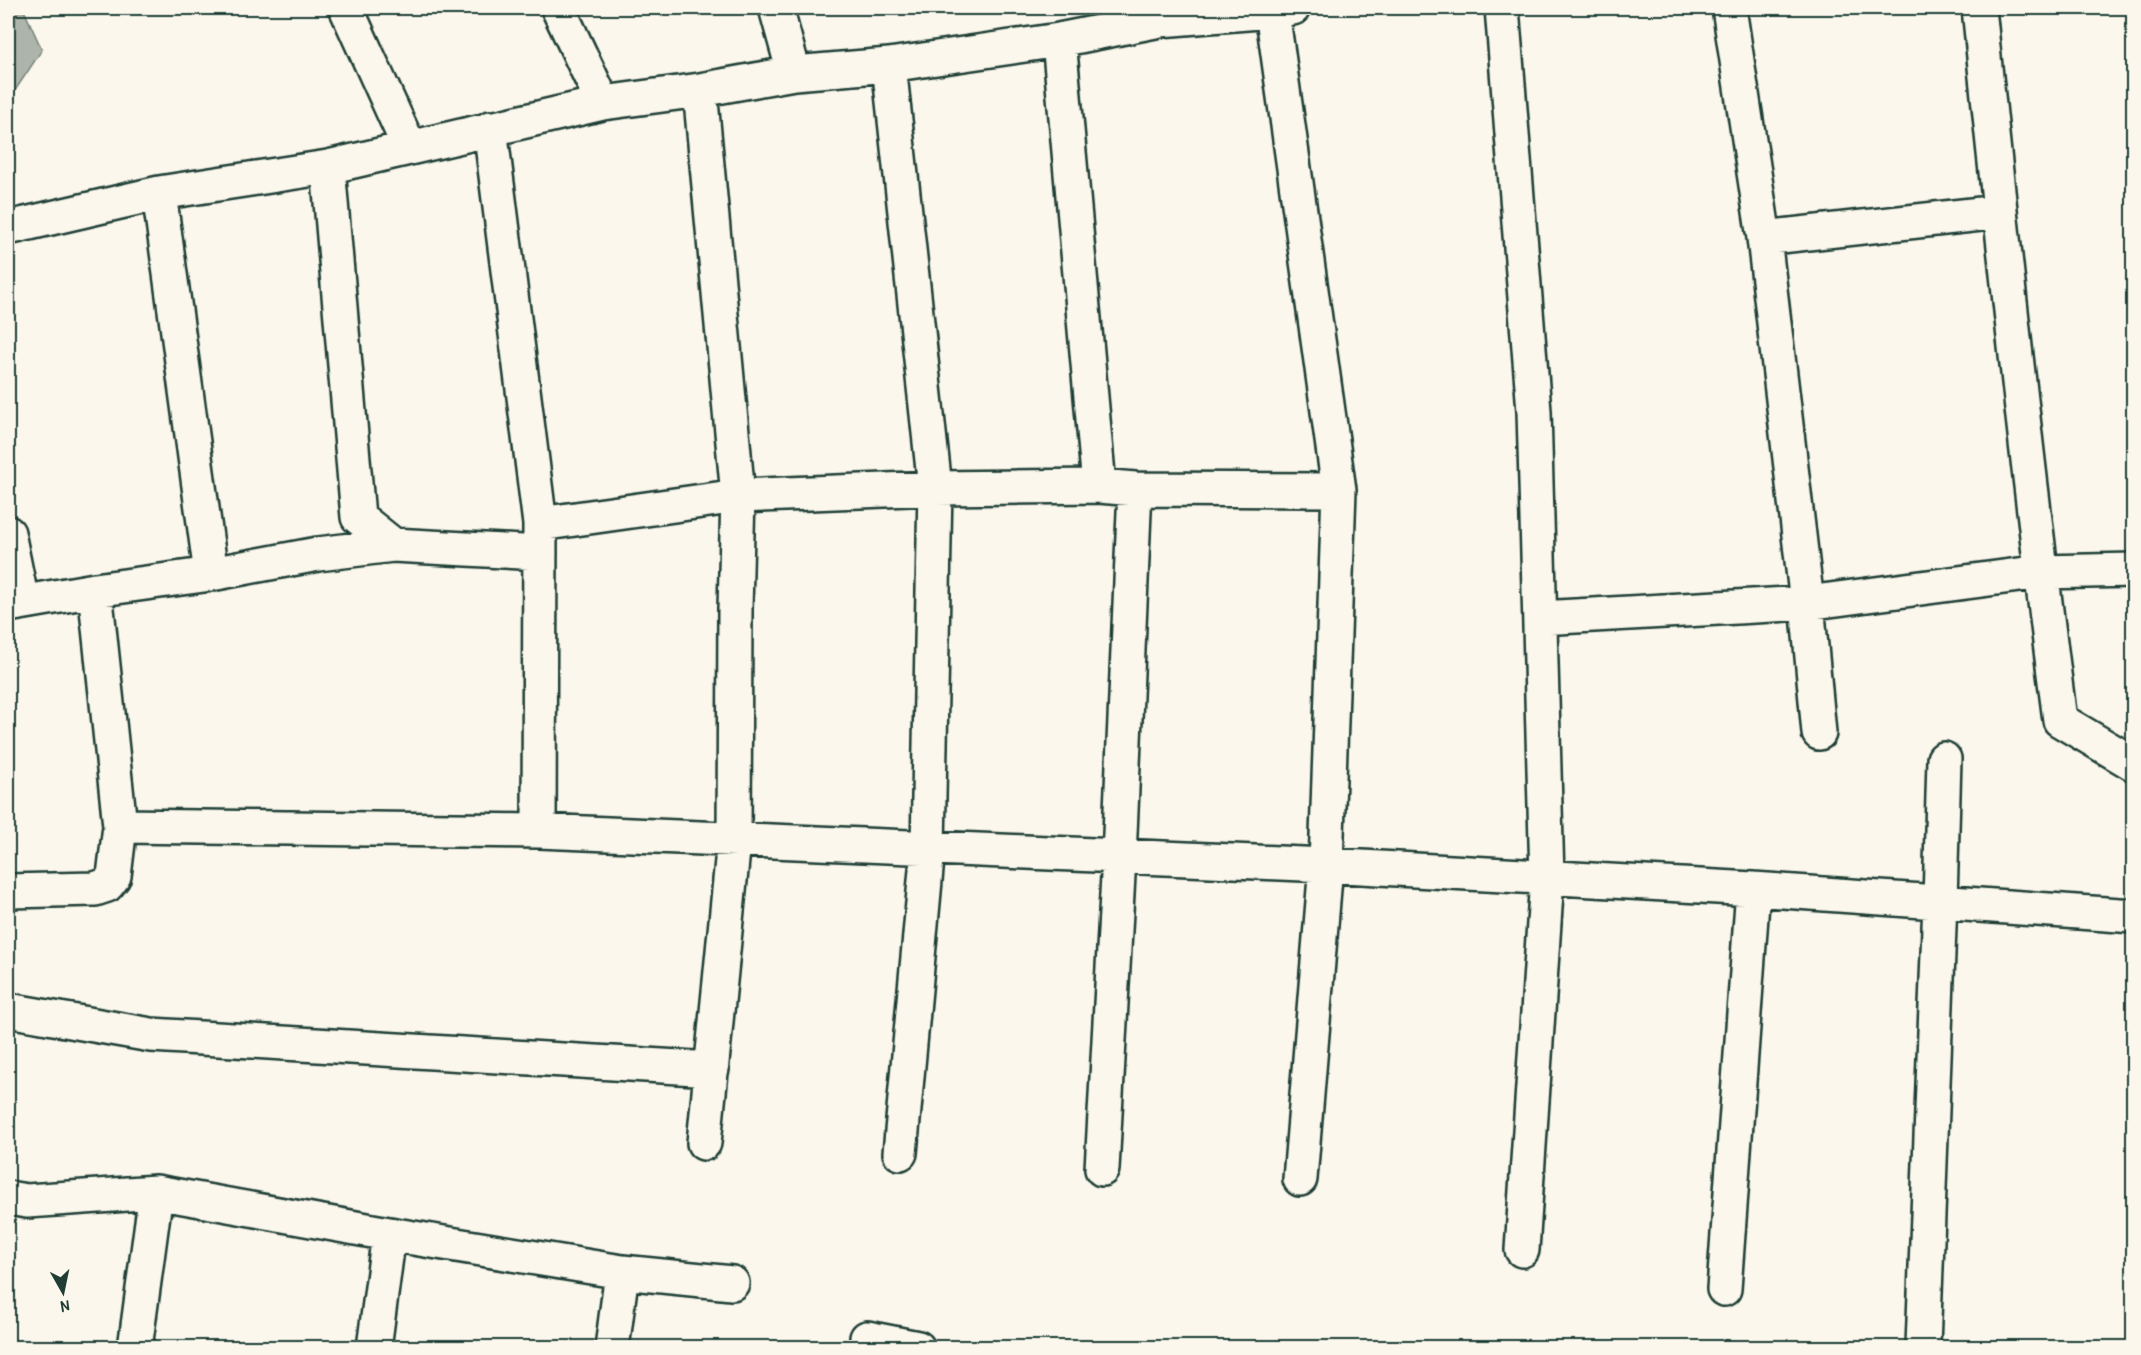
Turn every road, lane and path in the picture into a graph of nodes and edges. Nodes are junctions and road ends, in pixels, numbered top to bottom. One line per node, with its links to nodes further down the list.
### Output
1 (346, 8): 15 (street)
2 (558, 8): 13 (street)
3 (776, 8): 11 (street)
4 (1503, 8): 35 (street)
5 (1729, 8): 20 (street)
6 (1979, 8): 18 (street)
7 (1283, 9): 8 (street); 24 (street)
8 (1159, 14): 9 (street)
9 (1059, 40): 10 (street); 21 (street)
10 (890, 65): 11 (street); 22 (street)
11 (794, 73): 12 (street)
12 (700, 90): 13 (street); 25 (street)
13 (603, 104): 14 (street)
14 (490, 128): 15 (street); 27 (street)
15 (409, 147): 16 (street)
16 (328, 167): 17 (street); 28 (street)
17 (159, 193): 19 (street); 31 (street)
18 (2000, 212): 20 (street); 30 (street)
19 (8, 228)
20 (1764, 238): 34 (street)
21 (1099, 486): 22 (street); 23 (street)
22 (935, 488): 25 (street); 42 (street)
23 (1135, 489): 24 (street); 43 (street)
24 (1339, 490): 44 (street)
25 (738, 496): 27 (street); 41 (street)
26 (8, 533): 33 (street)
27 (540, 538): 28 (street); 40 (street)
28 (393, 545): 31 (street)
29 (2133, 570): 30 (street)
30 (2041, 572): 34 (street); 38 (street)
31 (211, 574): 32 (street)
32 (95, 590): 33 (street); 39 (street)
33 (15, 603)
34 (1807, 603): 35 (street); 36 (street)
35 (1540, 618): 45 (street)
36 (1819, 733)
37 (1944, 759): 48 (street)
38 (2133, 764)
39 (120, 826): 40 (street); 47 (street)
40 (539, 831): 41 (street)
41 (734, 840): 42 (street); 51 (street)
42 (928, 848): 43 (street); 53 (street)
43 (1119, 857): 44 (street); 54 (street)
44 (1326, 865): 45 (street); 55 (street)
45 (1547, 878): 46 (street); 59 (street)
46 (1753, 889): 48 (street); 62 (street)
47 (8, 891)
48 (1940, 901): 49 (street); 64 (street)
49 (2133, 916)
50 (8, 1010): 51 (street)
51 (712, 1069): 52 (street)
52 (704, 1143)
53 (900, 1153)
54 (1102, 1169)
55 (1300, 1179)
56 (156, 1192): 57 (street); 58 (street); 65 (street)
57 (8, 1198)
58 (389, 1234): 60 (street); 66 (street)
59 (1522, 1250)
60 (622, 1272): 61 (street); 67 (street)
61 (732, 1282)
62 (1724, 1289)
63 (867, 1338): 68 (street)
64 (1923, 1346)
65 (135, 1347)
66 (374, 1347)
67 (612, 1347)
68 (918, 1347)

